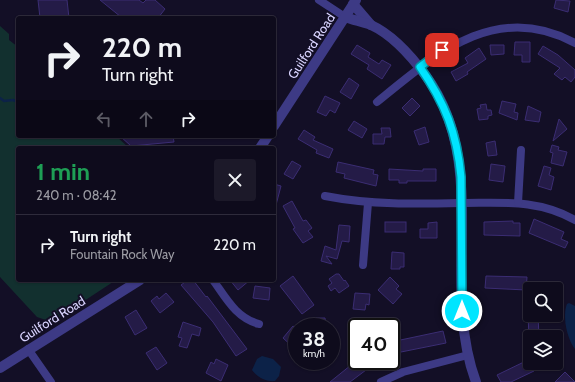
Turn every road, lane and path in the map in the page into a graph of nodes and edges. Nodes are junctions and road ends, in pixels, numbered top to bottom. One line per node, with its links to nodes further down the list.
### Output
1 (319, 0): 3 (street)
2 (352, 1): 3 (street, Guilford Road); 4 (street)
3 (345, 17): 4 (street); 8 (street, Guilford Road)
4 (372, 26): 6 (street)
5 (575, 43): 6 (street)
6 (420, 67): 7 (street); 12 (street)
7 (377, 102)
8 (276, 123)
9 (521, 150): 13 (street)
10 (325, 196): 11 (street)
11 (368, 203): 12 (street); 15 (street)
12 (461, 203): 13 (street); 20 (street)
13 (518, 203): 14 (street)
14 (575, 220)
15 (363, 265)
16 (137, 282): 19 (street, Guilford Road)
17 (214, 282): 18 (street)
18 (259, 324)
19 (28, 349): 21 (street, Guilford Road); 22 (street)
20 (468, 355): 23 (street); 24 (street)
21 (0, 368)
22 (51, 382)
23 (381, 382)
24 (476, 382)

